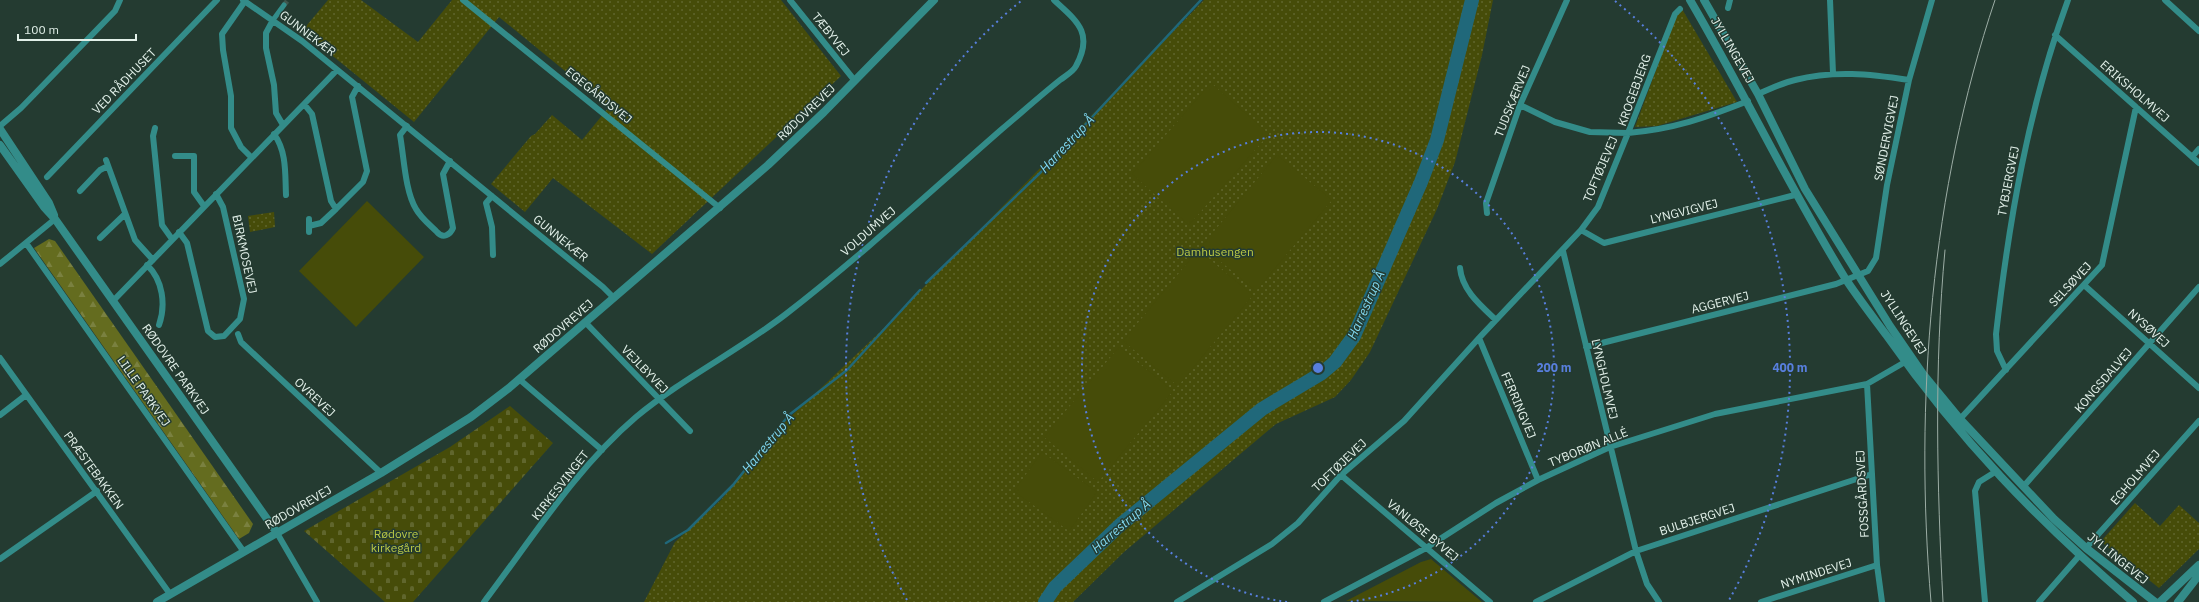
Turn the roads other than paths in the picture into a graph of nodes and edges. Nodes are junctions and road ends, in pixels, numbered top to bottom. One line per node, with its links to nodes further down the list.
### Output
1 (120, 0): 33 (street)
2 (217, 0): 46 (street, VED RÅDHUSET)
3 (463, 0): 53 (street, EGEGÅRDSVEJ)
4 (790, 0): 25 (street, TÆBYVEJ)
5 (934, 0): 25 (street, RØDOVREVEJ)
6 (1054, 0): 90 (street, VOLDUMVEJ)
7 (1567, 0): 30 (street, TUDSKÆRVEJ)
8 (1690, 0): 28 (street, JYLLINGEVEJ)
9 (1704, 0): 27 (street, JYLLINGEVEJ)
10 (1730, 0): 17 (street)
11 (1830, 0): 23 (street)
12 (1932, 0): 24 (street, SØNDERVIGVEJ)
13 (2068, 0): 21 (street, TYBJERGVEJ)
14 (2165, 0): 20 (street)
15 (244, 1): 19 (street, GUNNEKÆR); 42 (street)
16 (284, 5): 19 (street)
17 (1728, 8)
18 (1680, 9): 37 (street, KROGEBJERG)
19 (273, 20): 22 (street, GUNNEKÆR); 32 (street)
20 (2199, 31)
21 (2055, 35): 31 (street, ERIKSHOLMVEJ); 85 (street, TYBJERGVEJ)
22 (337, 70): 26 (street, GUNNEKÆR); 29 (street)
23 (1833, 73): 24 (street); 27 (street)
24 (1908, 80): 70 (street, SØNDERVIGVEJ)
25 (855, 81): 53 (street, RØDOVREVEJ)
26 (358, 86): 34 (street, GUNNEKÆR); 54 (street)
27 (1758, 94): 70 (street, JYLLINGEVEJ)
28 (1748, 101): 37 (street, KROGEBJERG); 49 (street, JYLLINGEVEJ)
29 (304, 104): 32 (street); 54 (street)
30 (1520, 105): 37 (street); 55 (street, TUDSKÆRVEJ)
31 (2136, 107): 43 (street, ERIKSHOLMVEJ); 72 (street, SELSØVEJ)
32 (283, 125): 38 (street)
33 (0, 126)
34 (407, 126): 44 (street, GUNNEKÆR); 44 (street)
35 (155, 128): 62 (street)
36 (0, 129): 57 (street, RØDOVRE PARKVEJ)
37 (1628, 133): 59 (street, TOFTØJEVEJ)
38 (274, 134): 42 (street); 50 (street)
39 (0, 144): 57 (street, RØDOVRE PARKVEJ)
40 (2199, 150): 43 (street)
41 (175, 156): 52 (street)
42 (251, 157): 48 (street)
43 (2192, 157): 45 (street, ERIKSHOLMVEJ)
44 (450, 161): 51 (street, GUNNEKÆR)
45 (2199, 163)
46 (47, 177)
47 (80, 191): 56 (street)
48 (216, 194): 52 (street); 60 (street, BIRKMOSEVEJ)
49 (1795, 194): 59 (street, LYNGVIGVEJ); 71 (street, JYLLINGEVEJ)
50 (286, 196)
51 (492, 196): 65 (street); 74 (street, GUNNEKÆR)
52 (204, 206): 60 (street)
53 (720, 208): 74 (street, RØDOVREVEJ)
54 (336, 209): 58 (street)
55 (1487, 213)
56 (125, 214): 61 (street); 66 (street)
57 (56, 219): 63 (street); 75 (street, RØDOVRE PARKVEJ)
58 (309, 219)
59 (1581, 230): 64 (street, TOFTØJEVEJ)
60 (179, 232): 62 (street)
61 (100, 238)
62 (172, 239): 66 (street)
63 (26, 243): 67 (street); 108 (street, LILLE PARKVEJ)
64 (1565, 248): 76 (street, TOFTØJEVEJ); 82 (street, LYNGHOLMVEJ)
65 (493, 255)
66 (153, 260): 68 (street)
67 (0, 264)
68 (147, 265): 75 (street); 78 (street)
69 (1460, 268): 76 (street)
70 (1858, 275): 71 (street, AGGERVEJ); 92 (street, JYLLINGEVEJ)
71 (1846, 280): 82 (street, AGGERVEJ); 84 (street, JYLLINGEVEJ)
72 (2084, 285): 81 (street, NYSØVEJ); 85 (street, SELSØVEJ)
73 (2199, 287): 81 (street, KONGSDALVEJ)
74 (614, 298): 77 (street, RØDOVREVEJ)
75 (113, 301): 104 (street, RØDOVRE PARKVEJ)
76 (1496, 320): 80 (street, TOFTØJEVEJ)
77 (586, 322): 86 (street, RØDOVREVEJ); 90 (street, VEJLBYVEJ)
78 (159, 325)
79 (238, 334): 98 (street, OVREVEJ)
80 (1479, 338): 100 (street, TOFTØJEVEJ); 101 (street, FERRINGVEJ)
81 (2149, 344): 88 (street, NYSØVEJ); 102 (street, KONGSDALVEJ)
82 (1586, 347): 95 (street, LYNGHOLMVEJ)
83 (0, 358): 89 (street, PRÆSTEBAKKEN)
84 (1905, 362): 87 (street, TYBORØN ALLÉ); 97 (street, JYLLINGEVEJ)
85 (2006, 370): 92 (street, SELSØVEJ)
86 (519, 380): 96 (street, KIRKESVINGET); 98 (street, RØDOVREVEJ)
87 (1867, 384): 95 (street, TYBORØN ALLÉ); 99 (street, FOSSGÅRDSVEJ)
88 (2199, 388)
89 (26, 395): 91 (street); 103 (street, PRÆSTEBAKKEN)
90 (659, 399): 94 (street, VEJLBYVEJ); 96 (street, VOLDUMVEJ)
91 (0, 415)
92 (1960, 419): 102 (street, JYLLINGEVEJ)
93 (2199, 421): 106 (street, EGHOLMVEJ)
94 (690, 431)
95 (1610, 447): 101 (street, TYBORØN ALLÉ); 107 (street, LYNGHOLMVEJ)
96 (602, 450): 117 (street, KIRKESVINGET)
97 (1995, 472): 109 (street, JYLLINGEVEJ); 125 (street)
98 (381, 473): 104 (street, RØDOVREVEJ)
99 (1872, 474): 107 (street, BULBJERGVEJ); 111 (street, FOSSGÅRDSVEJ)
100 (1342, 475): 105 (street, VANLØSE BYVEJ); 118 (street, TOFTØJEVEJ)
101 (1538, 480): 105 (street, TYBORØN ALLÉ)
102 (2023, 487): 106 (street, JYLLINGEVEJ)
103 (97, 491): 110 (street); 114 (street, PRÆSTEBAKKEN)
104 (277, 533): 108 (street, RØDOVREVEJ); 116 (street)
105 (1426, 548): 119 (street, TYBORØN ALLÉ); 120 (street, VANLØSE BYVEJ)
106 (2086, 548): 128 (street, JYLLINGEVEJ)
107 (1636, 551): 121 (street, BULBJERGVEJ); 122 (street, LYNGHOLMVEJ)
108 (244, 552): 114 (street, RØDOVREVEJ)
109 (2079, 556): 126 (street); 127 (street, JYLLINGEVEJ)
110 (0, 559)
111 (1877, 565): 123 (street, NYMINDEVEJ); 124 (street, FOSSGÅRDSVEJ)
112 (2199, 565): 129 (street)
113 (2199, 575): 130 (street)
114 (170, 594): 115 (street, RØDOVREVEJ)
115 (157, 602)
116 (317, 602)
117 (484, 602)
118 (1177, 602)
119 (1324, 602)
120 (1490, 602)
121 (1536, 602)
122 (1658, 602)
123 (1761, 602)
124 (1882, 602)
125 (1985, 602)
126 (2039, 602)
127 (2133, 602)
128 (2155, 602)
129 (2160, 602)
130 (2178, 602)

